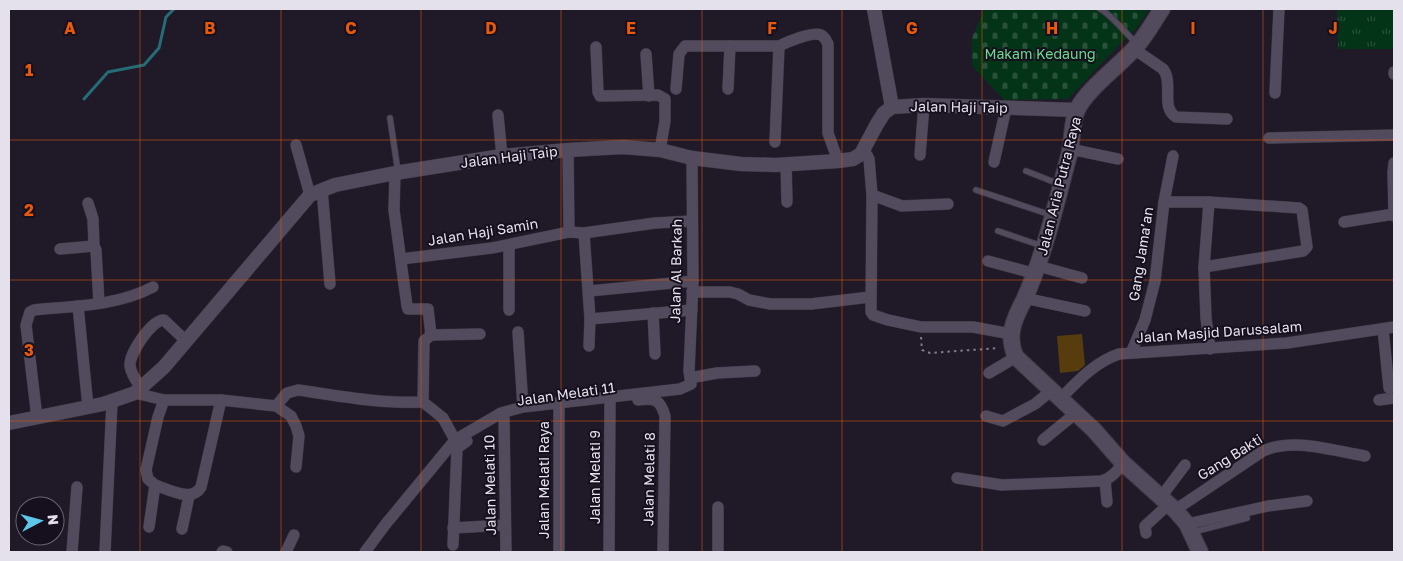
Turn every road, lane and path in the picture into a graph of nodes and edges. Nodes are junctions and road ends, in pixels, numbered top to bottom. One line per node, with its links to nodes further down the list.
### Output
1 (874, 9): 15 (street)
2 (1100, 9): 8 (lane)
3 (1162, 9): 8 (main road, Jalan Aria Putra Raya)
4 (1279, 9): 12 (street)
5 (730, 46): 6 (street); 10 (street); 11 (street)
6 (779, 46): 23 (street); 34 (street)
7 (596, 47): 13 (street)
8 (1136, 47): 17 (main road, Jalan Aria Putra Raya); 20 (street)
9 (646, 54): 13 (street)
10 (676, 89)
11 (728, 89)
12 (1275, 93)
13 (649, 96): 26 (street)
14 (924, 105): 15 (street, Jalan Haji Taip); 16 (street, Jalan Haji Taip); 29 (street)
15 (892, 107): 27 (street, Jalan Haji Taip)
16 (1006, 108): 17 (street, Jalan Haji Taip); 35 (street)
17 (1077, 110): 28 (main road, Jalan Aria Putra Raya)
18 (498, 115): 30 (street)
19 (390, 118): 39 (lane)
20 (1227, 119)
21 (1394, 135): 22 (street)
22 (1269, 138)
23 (774, 142)
24 (296, 145): 43 (street)
25 (568, 150): 26 (street, Jalan Haji Taip); 30 (street, Jalan Haji Taip); 55 (street)
26 (660, 150): 32 (street, Jalan Haji Taip)
27 (864, 150): 34 (street, Jalan Haji Taip); 44 (street)
28 (1070, 150): 33 (street); 41 (main road, Jalan Aria Putra Raya)
29 (920, 155)
30 (502, 156): 39 (street, Jalan Haji Taip)
31 (1172, 156): 46 (street, Gang Jama’an)
32 (692, 158): 37 (street, Jalan Haji Taip); 52 (street, Jalan Al Barkah)
33 (1118, 159)
34 (838, 161): 37 (street, Jalan Haji Taip)
35 (994, 162)
36 (1394, 163): 40 (street)
37 (786, 164): 45 (street)
38 (1026, 171): 41 (lane)
39 (397, 173): 43 (street, Jalan Haji Taip); 61 (street)
40 (1394, 176): 50 (street)
41 (1061, 185): 51 (main road, Jalan Aria Putra Raya)
42 (976, 190): 51 (lane)
43 (316, 192): 67 (street); 85 (street)
44 (872, 195): 49 (street); 71 (street)
45 (787, 202)
46 (1164, 202): 47 (street); 89 (street, Gang Jama’an)
47 (1209, 202): 63 (street); 63 (street)
48 (88, 203): 58 (street)
49 (948, 204)
50 (1394, 215): 53 (street)
51 (1053, 216): 59 (main road, Jalan Aria Putra Raya)
52 (692, 221): 56 (street, Jalan Haji Samin); 66 (street, Jalan Al Barkah)
53 (1344, 222)
54 (998, 231): 59 (lane)
55 (569, 232): 56 (street, Jalan Haji Samin); 57 (street, Jalan Haji Samin)
56 (584, 234): 69 (street)
57 (509, 245): 61 (street, Jalan Haji Samin); 75 (street)
58 (94, 246): 60 (street); 73 (street)
59 (1044, 247): 64 (main road, Jalan Aria Putra Raya)
60 (60, 249)
61 (401, 259): 84 (street)
62 (988, 261): 64 (street)
63 (1204, 267): 88 (street)
64 (1037, 270): 65 (street); 72 (main road, Jalan Aria Putra Raya)
65 (1082, 278)
66 (693, 280): 69 (street); 70 (street, Jalan Al Barkah)
67 (330, 284)
68 (153, 287): 73 (street)
69 (588, 291): 79 (street)
70 (692, 292): 71 (street); 76 (street, Jalan Al Barkah)
71 (870, 297): 80 (street)
72 (1024, 298): 77 (street); 87 (main road, Jalan Aria Putra Raya)
73 (99, 304): 74 (street)
74 (78, 306): 105 (street); 110 (street)
75 (509, 310)
76 (692, 310): 78 (street); 93 (street, Jalan Al Barkah)
77 (1085, 312)
78 (653, 313): 79 (street); 90 (street)
79 (590, 319): 86 (street)
80 (921, 327): 87 (street); 87 (path)
81 (1388, 328): 88 (street, Jalan Masjid Darussalam); 95 (street)
82 (518, 332): 106 (street)
83 (480, 334): 84 (street)
84 (430, 335): 101 (street)
85 (186, 341): 94 (street); 94 (street)
86 (589, 346)
87 (1013, 346): 92 (street); 96 (main road)
88 (1210, 349): 89 (street, Jalan Masjid Darussalam)
89 (1131, 353): 96 (street, Jalan Masjid Darussalam)
90 (656, 354)
91 (755, 370): 93 (street)
92 (990, 373)
93 (691, 381): 106 (street)
94 (138, 391): 97 (street); 100 (street)
95 (1392, 393): 99 (street)
96 (1056, 394): 108 (main road); 109 (street, Jalan Masjid Darussalam)
97 (164, 400): 98 (street); 121 (street)
98 (221, 400): 103 (street); 123 (street)
99 (1379, 400)
100 (112, 402): 105 (street); 138 (street)
101 (424, 402): 103 (street); 113 (street)
102 (610, 402): 104 (street, Jalan Melati 11); 107 (street, Jalan Melati 11); 145 (street, Jalan Melati 9)
103 (276, 406): 118 (street)
104 (662, 406): 146 (street, Jalan Melati 8)
105 (88, 407): 110 (street)
106 (523, 407): 113 (street)
107 (559, 408): 111 (street, Jalan Melati 11); 144 (street, Jalan Melati Raya)
108 (1076, 413): 114 (street); 116 (main road)
109 (986, 416)
110 (37, 418): 112 (street)
111 (504, 418): 130 (street, Jalan Melati 10); 131 (street, Jalan Melati 11)
112 (9, 423)
113 (454, 440): 142 (street)
114 (1043, 440)
115 (1365, 456): 126 (street, Gang Bakti)
116 (1123, 463): 120 (street); 126 (main road)
117 (1185, 466): 126 (street)
118 (296, 467)
119 (957, 478): 120 (street)
120 (1105, 480): 125 (street)
121 (155, 485): 123 (street); 129 (street)
122 (76, 487): 137 (street)
123 (189, 496): 132 (street)
124 (1307, 501): 133 (street)
125 (1108, 502)
126 (1168, 504): 133 (main road); 134 (street)
127 (718, 507): 147 (street)
128 (1247, 518): 133 (lane)
129 (149, 526)
130 (505, 526): 131 (street); 143 (street, Jalan Melati 10)
131 (453, 528): 136 (street, Jalan Melati 11)
132 (182, 529)
133 (1189, 529): 148 (main road)
134 (1146, 533)
135 (294, 535): 141 (street)
136 (453, 545)
137 (72, 552)
138 (105, 552)
139 (222, 552): 140 (street)
140 (227, 552)
141 (286, 552)
142 (365, 552)
143 (506, 552)
144 (559, 552)
145 (609, 552)
146 (663, 552)
147 (718, 552)
148 (1200, 552)

